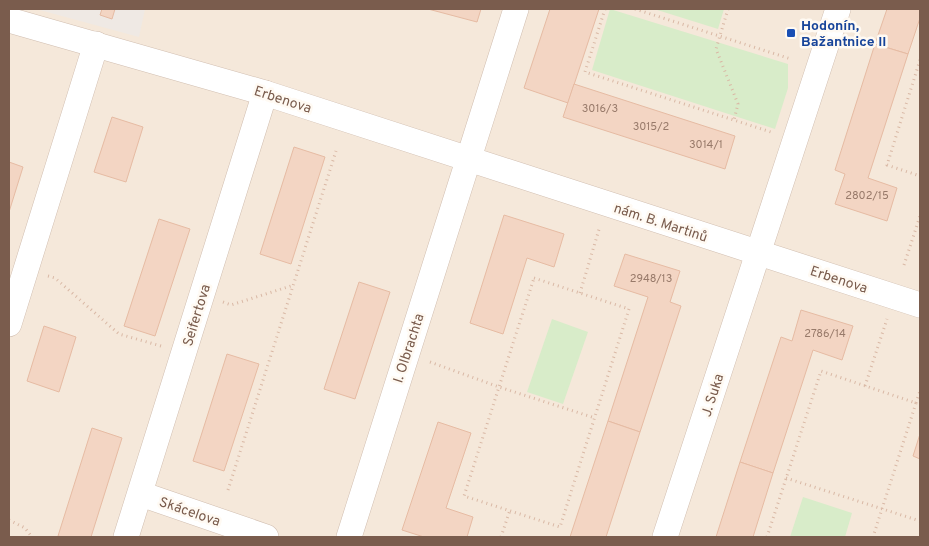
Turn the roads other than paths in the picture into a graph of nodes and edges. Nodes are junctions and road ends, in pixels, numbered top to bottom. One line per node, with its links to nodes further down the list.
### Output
1 (516, 9): 6 (street)
2 (838, 9): 7 (street)
3 (9, 20): 4 (street, Erbenova)
4 (96, 44): 5 (street, Erbenova); 9 (street)
5 (265, 93): 6 (street, Erbenova); 10 (street, Seifertova)
6 (468, 159): 7 (street, nám. B. Martinů); 13 (street, I. Olbrachta)
7 (758, 254): 8 (street, Erbenova); 14 (street, J. Suka)
8 (920, 305)
9 (9, 324)
10 (141, 494): 11 (street, Seifertova); 12 (street, Skácelova)
11 (126, 537)
12 (266, 537)
13 (349, 537)
14 (665, 537)

